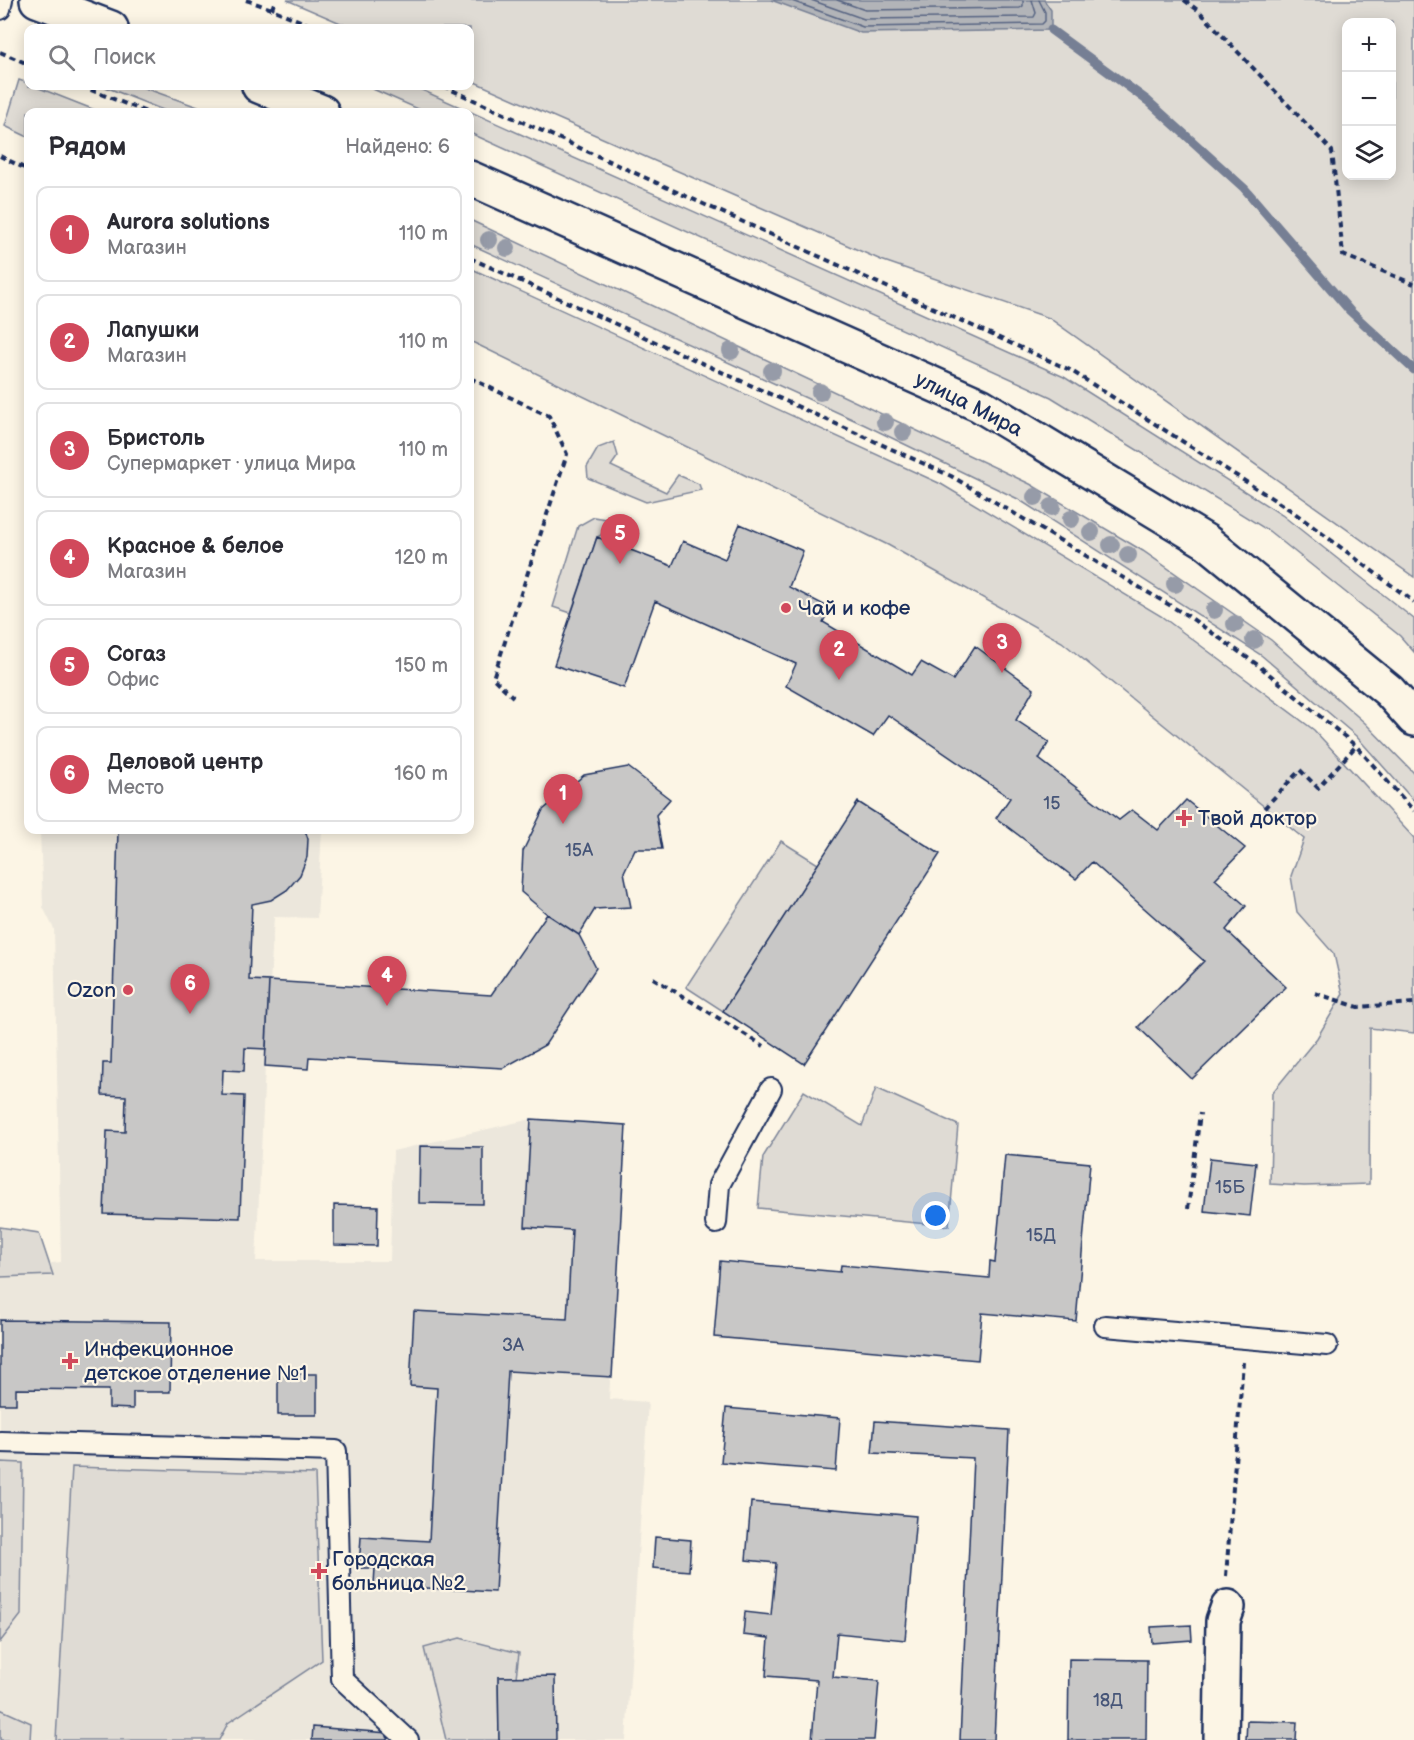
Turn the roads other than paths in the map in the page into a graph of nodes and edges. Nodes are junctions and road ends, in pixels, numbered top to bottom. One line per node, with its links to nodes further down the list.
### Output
1 (2, 0): 3 (lane)
2 (37, 0): 4 (main road)
3 (0, 9)
4 (100, 24)
5 (269, 90): 6 (main road)
6 (312, 108)
7 (474, 180): 8 (main road, улица Мира)
8 (1414, 719)
9 (771, 1089): 10 (lane)
10 (716, 1223)
11 (1105, 1326): 12 (lane)
12 (1327, 1345)
13 (0, 1442): 15 (lane)
14 (1228, 1606): 16 (main road)
15 (408, 1740)
16 (1221, 1740)

